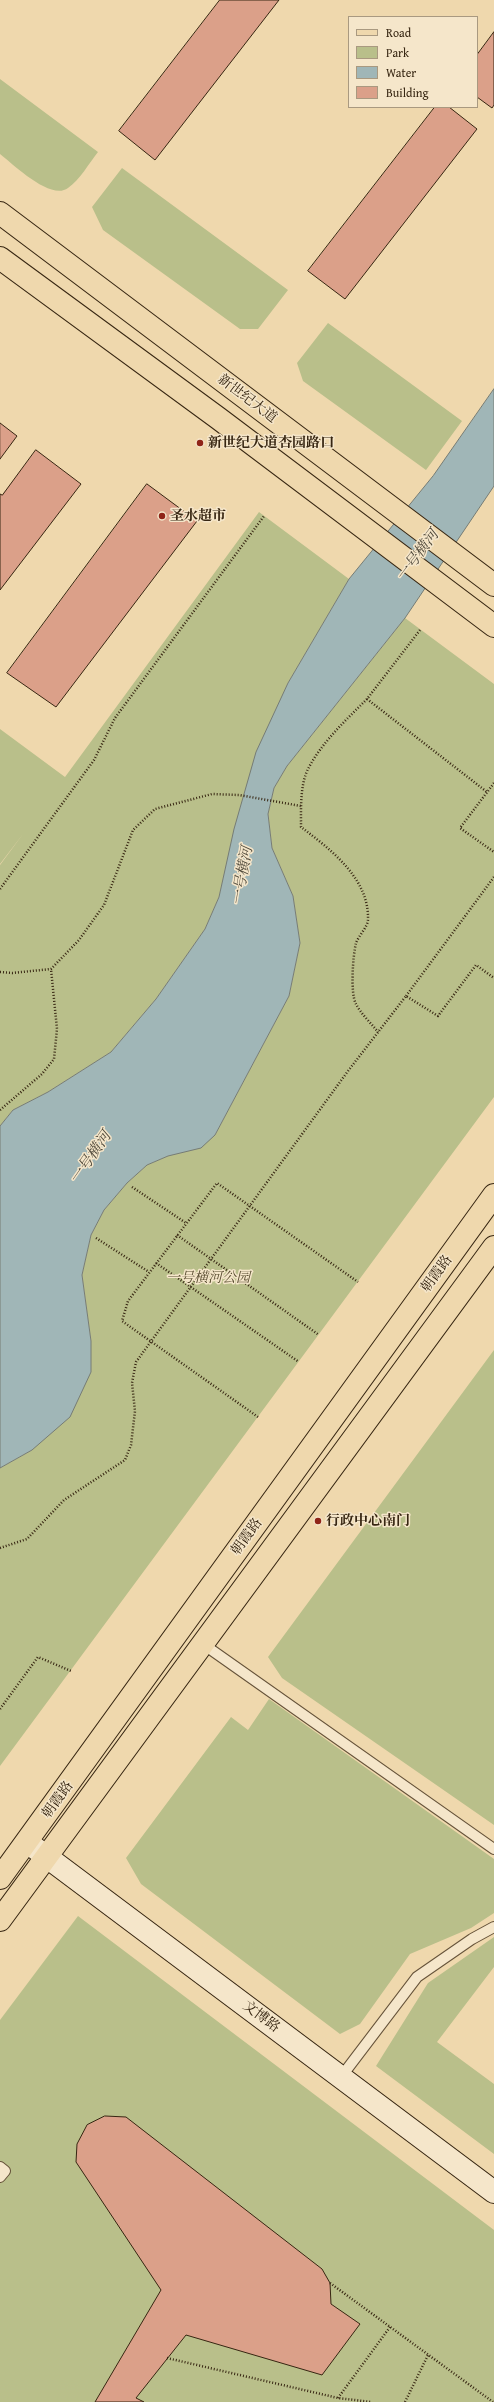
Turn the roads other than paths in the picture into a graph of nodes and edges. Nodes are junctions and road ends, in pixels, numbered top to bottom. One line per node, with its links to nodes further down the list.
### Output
1 (0, 213): 3 (main road, 新世纪大道)
2 (0, 258): 4 (main road)
3 (494, 585)
4 (494, 626)
5 (494, 1195): 8 (main road, 朝霞路)
6 (494, 1248): 7 (main road, 朝霞路)
7 (203, 1644): 9 (lane); 10 (main road, 朝霞路)
8 (27, 1842): 10 (street, 文博路); 11 (main road, 朝霞路)
9 (494, 1849)
10 (47, 1857): 12 (main road, 朝霞路); 14 (street, 文博路)
11 (0, 1878)
12 (0, 1920)
13 (494, 1927): 14 (lane)
14 (341, 2077): 17 (street, 文博路)
15 (0, 2167): 16 (lane)
16 (0, 2177)
17 (494, 2192)

